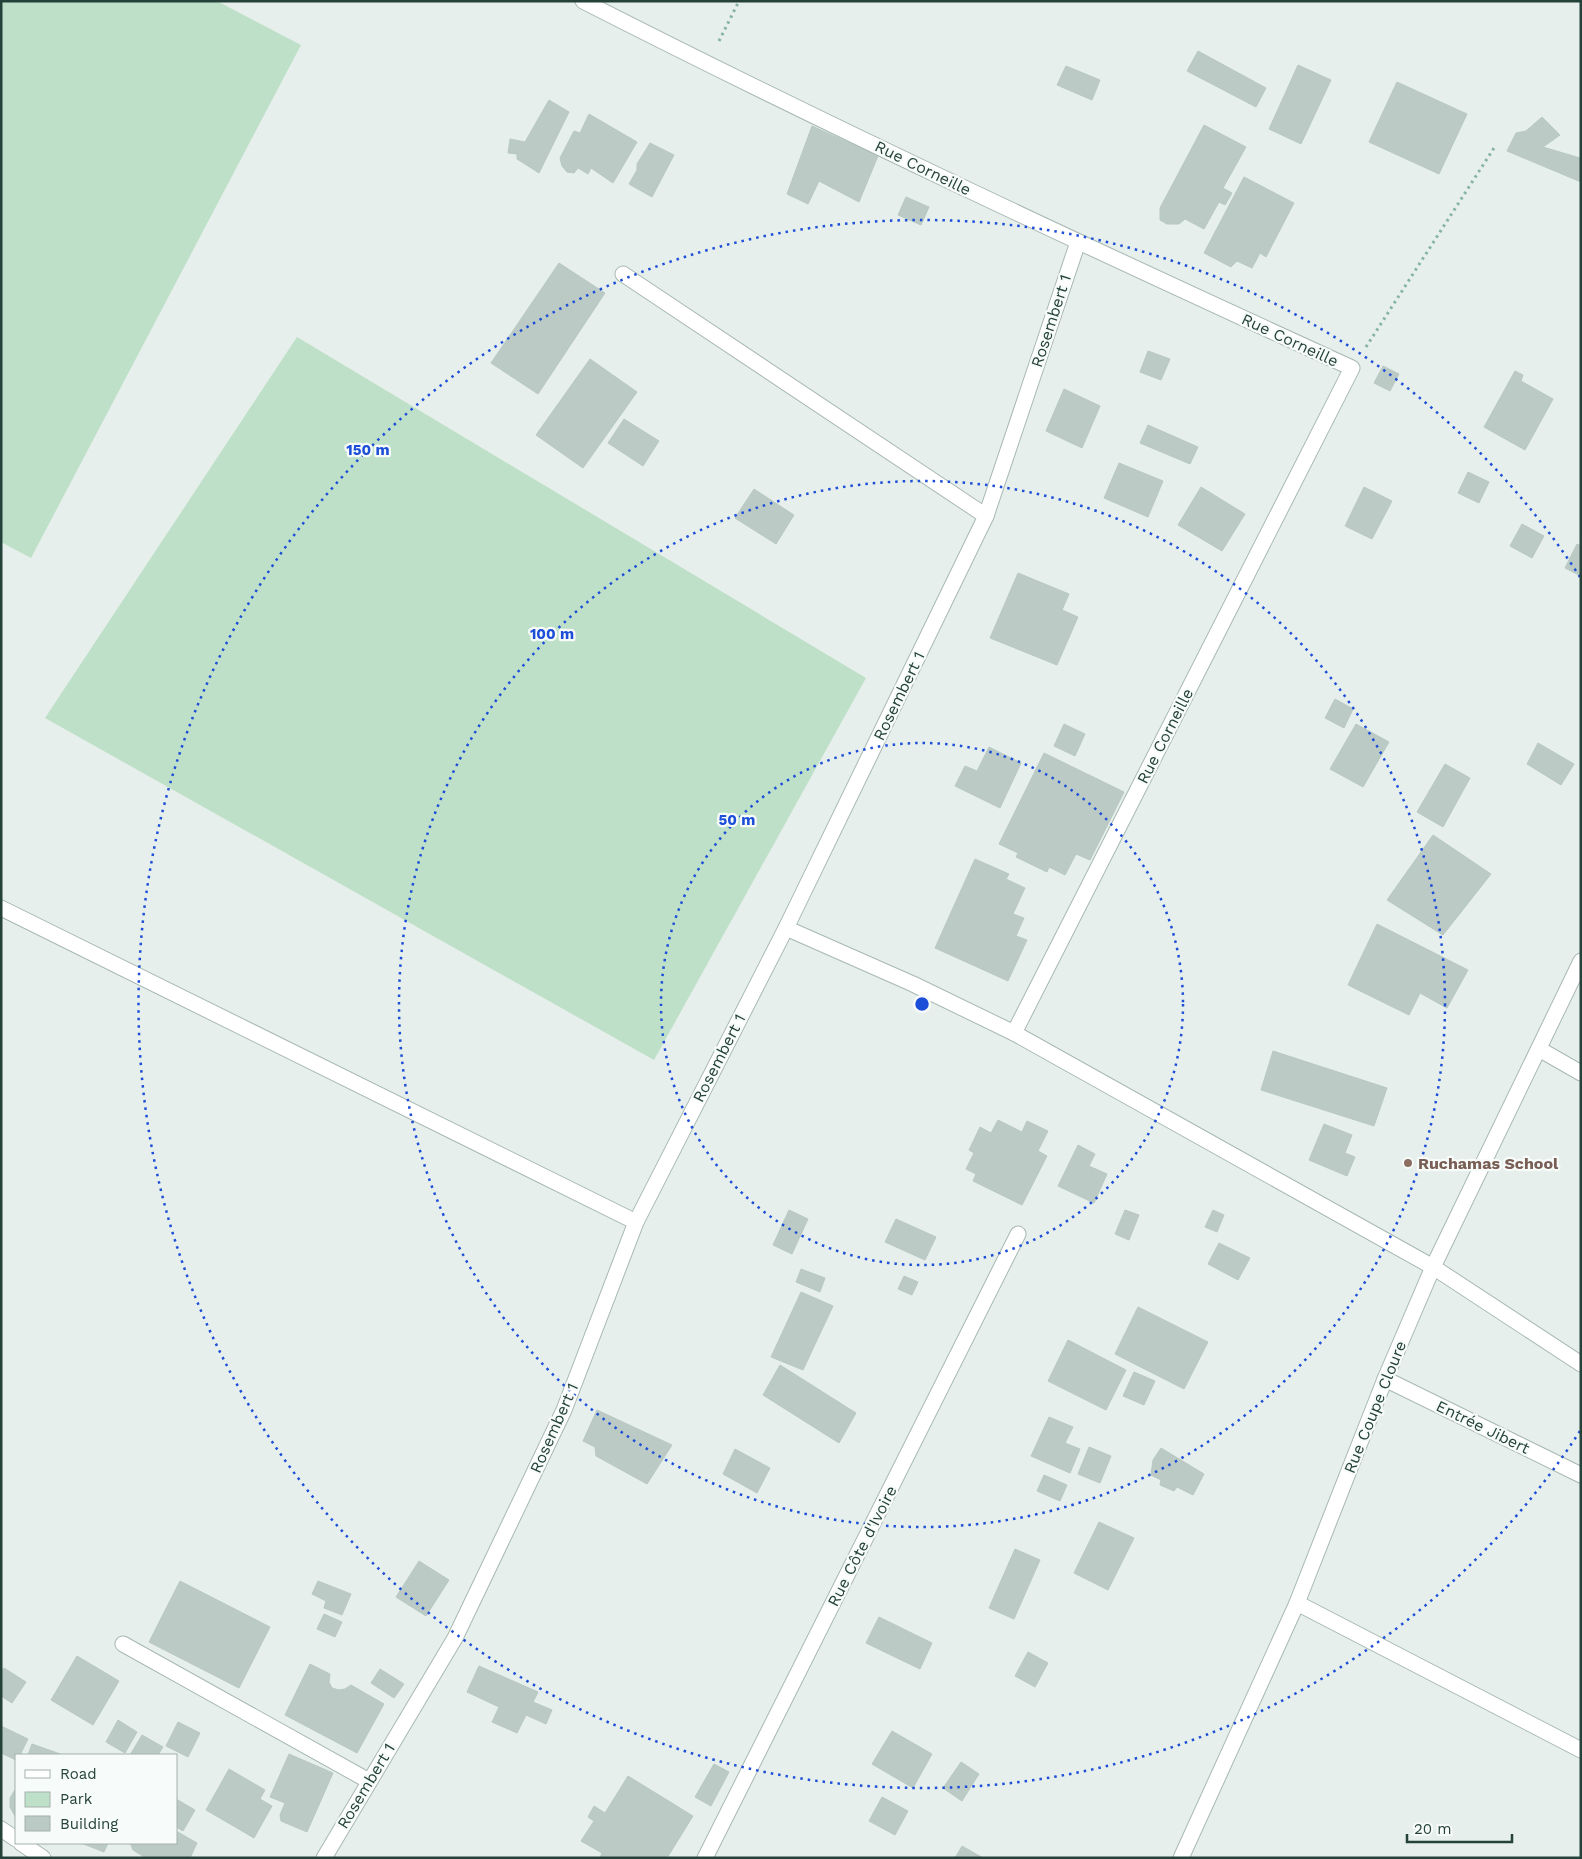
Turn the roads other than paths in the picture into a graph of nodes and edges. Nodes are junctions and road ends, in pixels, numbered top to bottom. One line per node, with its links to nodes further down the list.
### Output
1 (583, 1): 2 (street, Rue Corneille)
2 (1078, 242): 4 (street, Rosembert 1); 8 (street, Rue Corneille)
3 (623, 274): 4 (street)
4 (986, 516): 6 (street, Rosembert 1)
5 (1, 908): 11 (street)
6 (786, 928): 8 (street); 11 (street, Rosembert 1)
7 (1581, 961): 9 (street, Rue Coupe Cloure)
8 (1014, 1033): 13 (street)
9 (1539, 1049): 10 (street); 13 (street, Rue Coupe Cloure)
10 (1581, 1073)
11 (636, 1222): 20 (street, Rosembert 1)
12 (1018, 1234): 26 (street, Rue Côte d'Ivoire)
13 (1434, 1267): 14 (street); 15 (street, Rue Coupe Cloure)
14 (1581, 1364)
15 (1386, 1379): 16 (street, Entrée Jibert); 17 (street, Rue Coupe Cloure)
16 (1581, 1475)
17 (1297, 1603): 19 (street); 27 (street, Rue Coupe Cloure)
18 (123, 1644): 20 (street)
19 (1581, 1750)
20 (369, 1782): 25 (street, Rosembert 1)
21 (1, 1828): 22 (street)
22 (15, 1838)
23 (22, 1844): 24 (street)
24 (43, 1858)
25 (324, 1858)
26 (705, 1858)
27 (1181, 1858)

